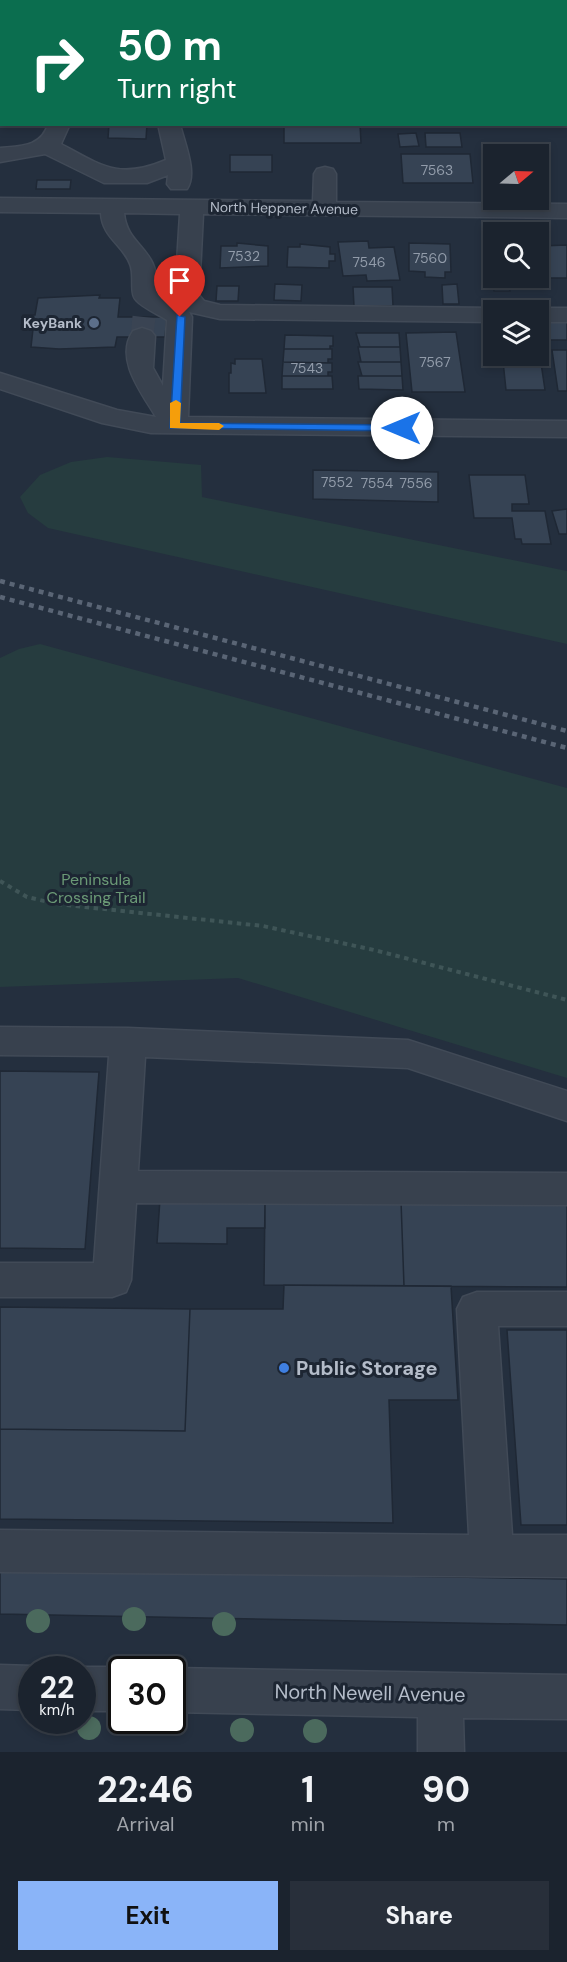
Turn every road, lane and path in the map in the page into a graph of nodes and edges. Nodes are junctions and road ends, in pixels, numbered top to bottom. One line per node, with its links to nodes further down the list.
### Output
1 (58, 126): 3 (street)
2 (169, 126): 5 (street)
3 (47, 146): 4 (street); 5 (street)
4 (0, 155)
5 (177, 163): 9 (street)
6 (325, 174): 10 (street)
7 (0, 205): 8 (street, North Heppner Avenue)
8 (112, 206): 9 (street, North Heppner Avenue); 15 (street)
9 (184, 207): 10 (street, North Heppner Avenue); 12 (street)
10 (324, 209): 11 (street, North Heppner Avenue)
11 (567, 212)
12 (483, 315)
13 (549, 315): 14 (street)
14 (567, 315)
15 (143, 316): 17 (street); 17 (street)
16 (0, 381): 17 (street)
17 (174, 426): 18 (street)
18 (567, 429)
19 (0, 881): 20 (path)
20 (567, 1000)
21 (0, 1041): 22 (street)
22 (128, 1042): 23 (street); 24 (street)
23 (567, 1106)
24 (118, 1187): 25 (street); 26 (street)
25 (567, 1189)
26 (0, 1280)
27 (567, 1309): 29 (street)
28 (0, 1551): 29 (street)
29 (492, 1556): 30 (street)
30 (567, 1556)
31 (0, 1687): 32 (street)
32 (18, 1688)
33 (186, 1690): 34 (street, North Newell Avenue)
34 (440, 1695): 35 (street, North Newell Avenue); 36 (street)
35 (567, 1697)
36 (441, 1752)

